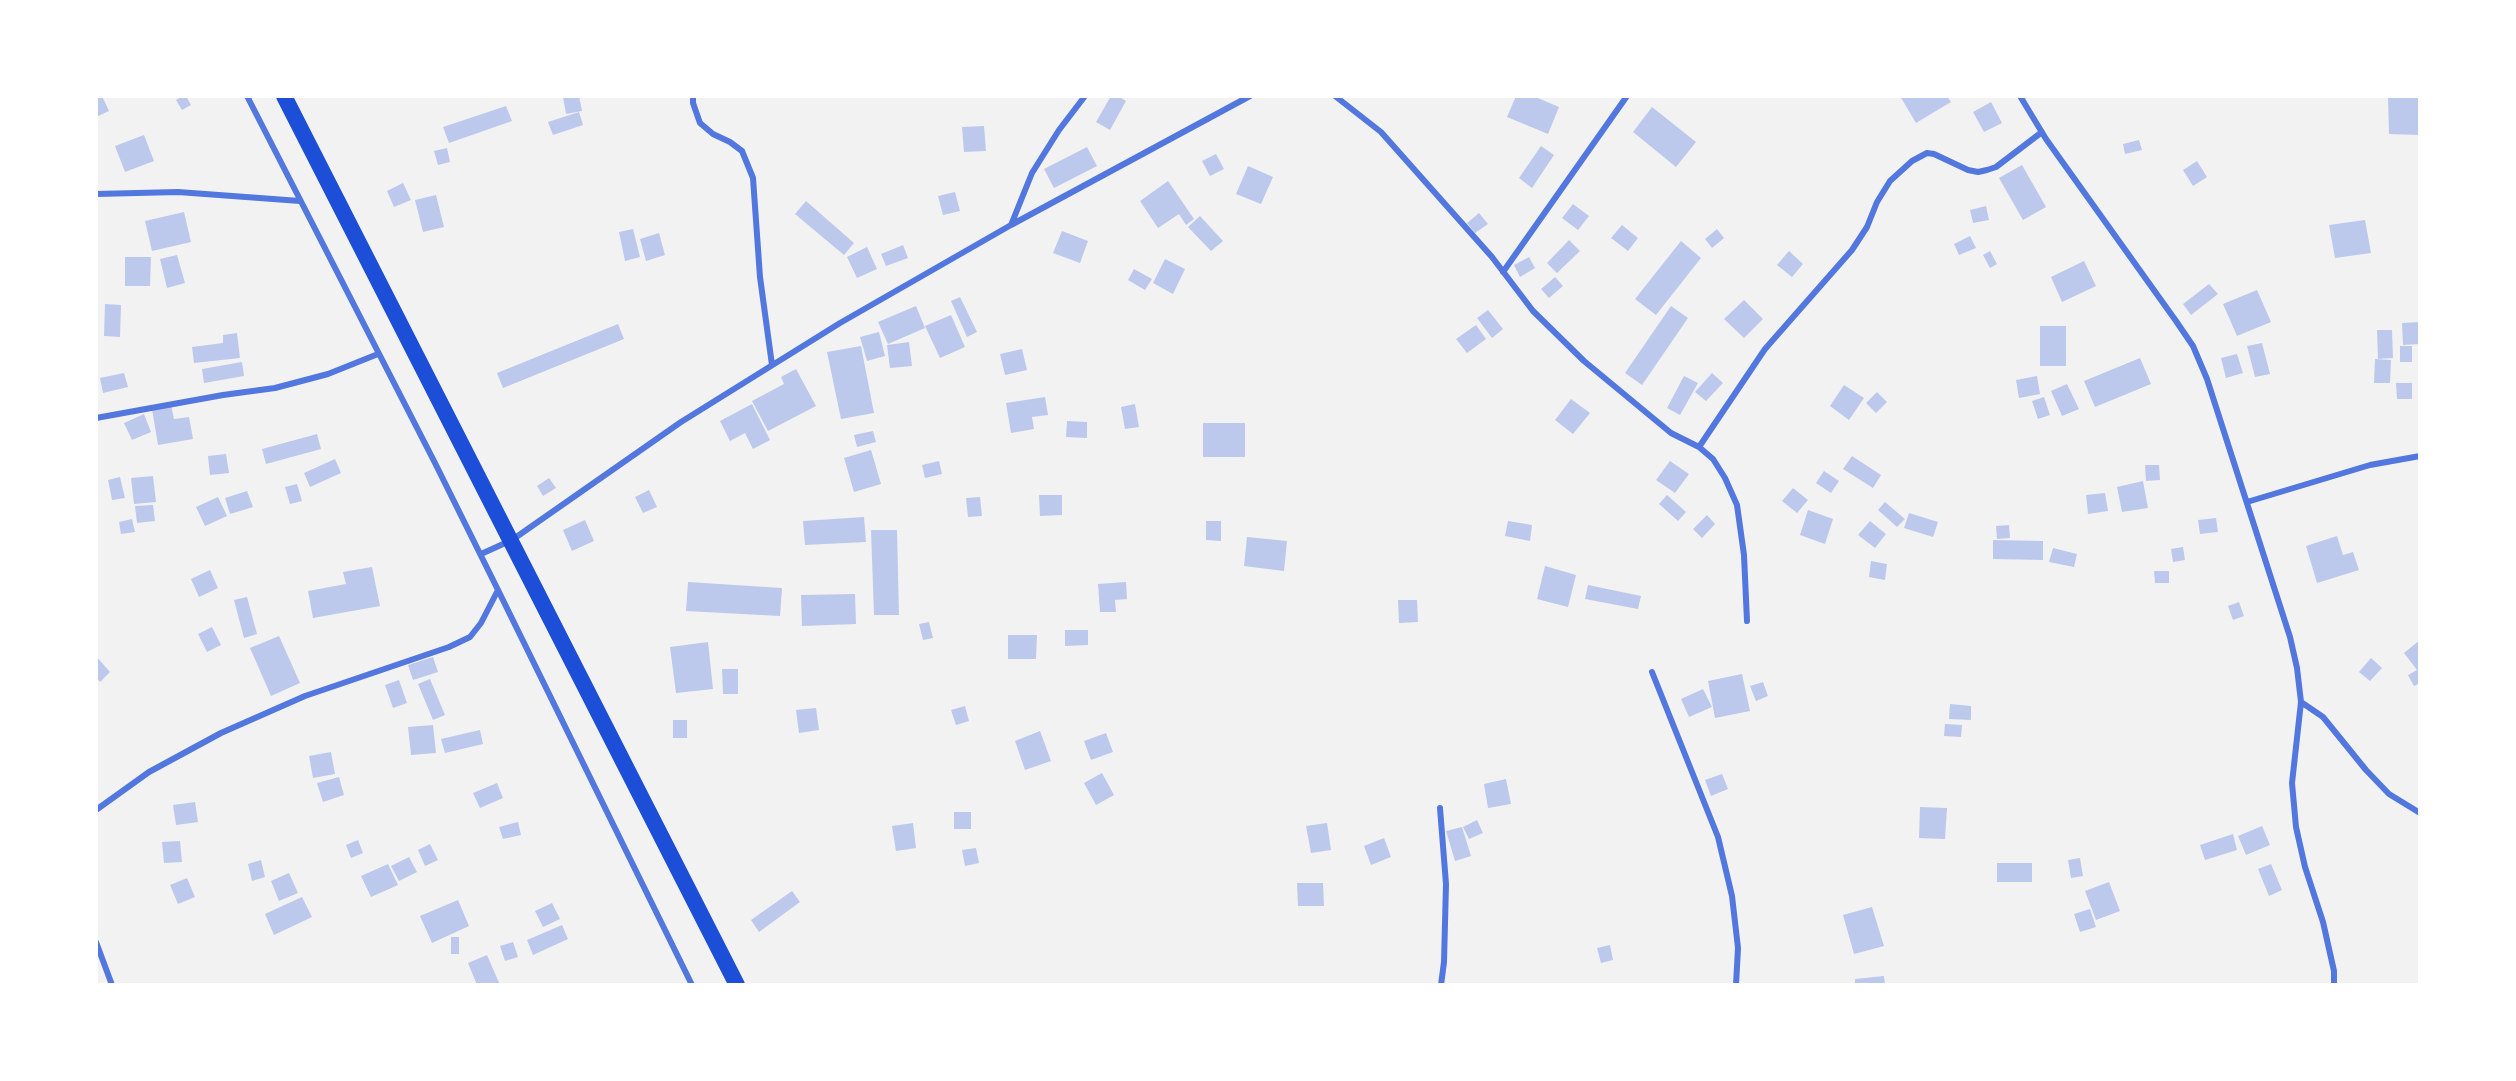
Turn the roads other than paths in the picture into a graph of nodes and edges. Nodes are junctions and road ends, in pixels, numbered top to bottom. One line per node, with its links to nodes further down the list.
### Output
1 (247, 96): 11 (street)
2 (284, 96): 20 (highway)
3 (693, 96): 15 (street)
4 (1085, 96): 12 (street)
5 (1250, 96): 12 (street)
6 (1335, 96): 13 (street)
7 (1627, 96): 13 (street)
8 (2020, 96): 9 (street)
9 (2042, 132): 17 (street); 19 (street)
10 (96, 194): 11 (street)
11 (300, 201): 14 (street)
12 (1011, 225): 15 (street)
13 (1503, 272): 17 (street)
14 (378, 354): 16 (street); 21 (street)
15 (772, 365): 20 (street)
16 (96, 418)
17 (1699, 447): 23 (street)
18 (2420, 456): 19 (street)
19 (2247, 501): 25 (street)
20 (512, 540): 21 (street); 32 (highway)
21 (481, 554): 22 (street)
22 (498, 590): 27 (street); 31 (street)
23 (1747, 621)
24 (1652, 672): 34 (street)
25 (2301, 702): 28 (street); 35 (street)
26 (1440, 808): 33 (street)
27 (96, 810)
28 (2420, 813)
29 (96, 942): 30 (street)
30 (112, 985)
31 (692, 985)
32 (737, 985)
33 (1441, 985)
34 (1736, 985)
35 (2334, 985)

